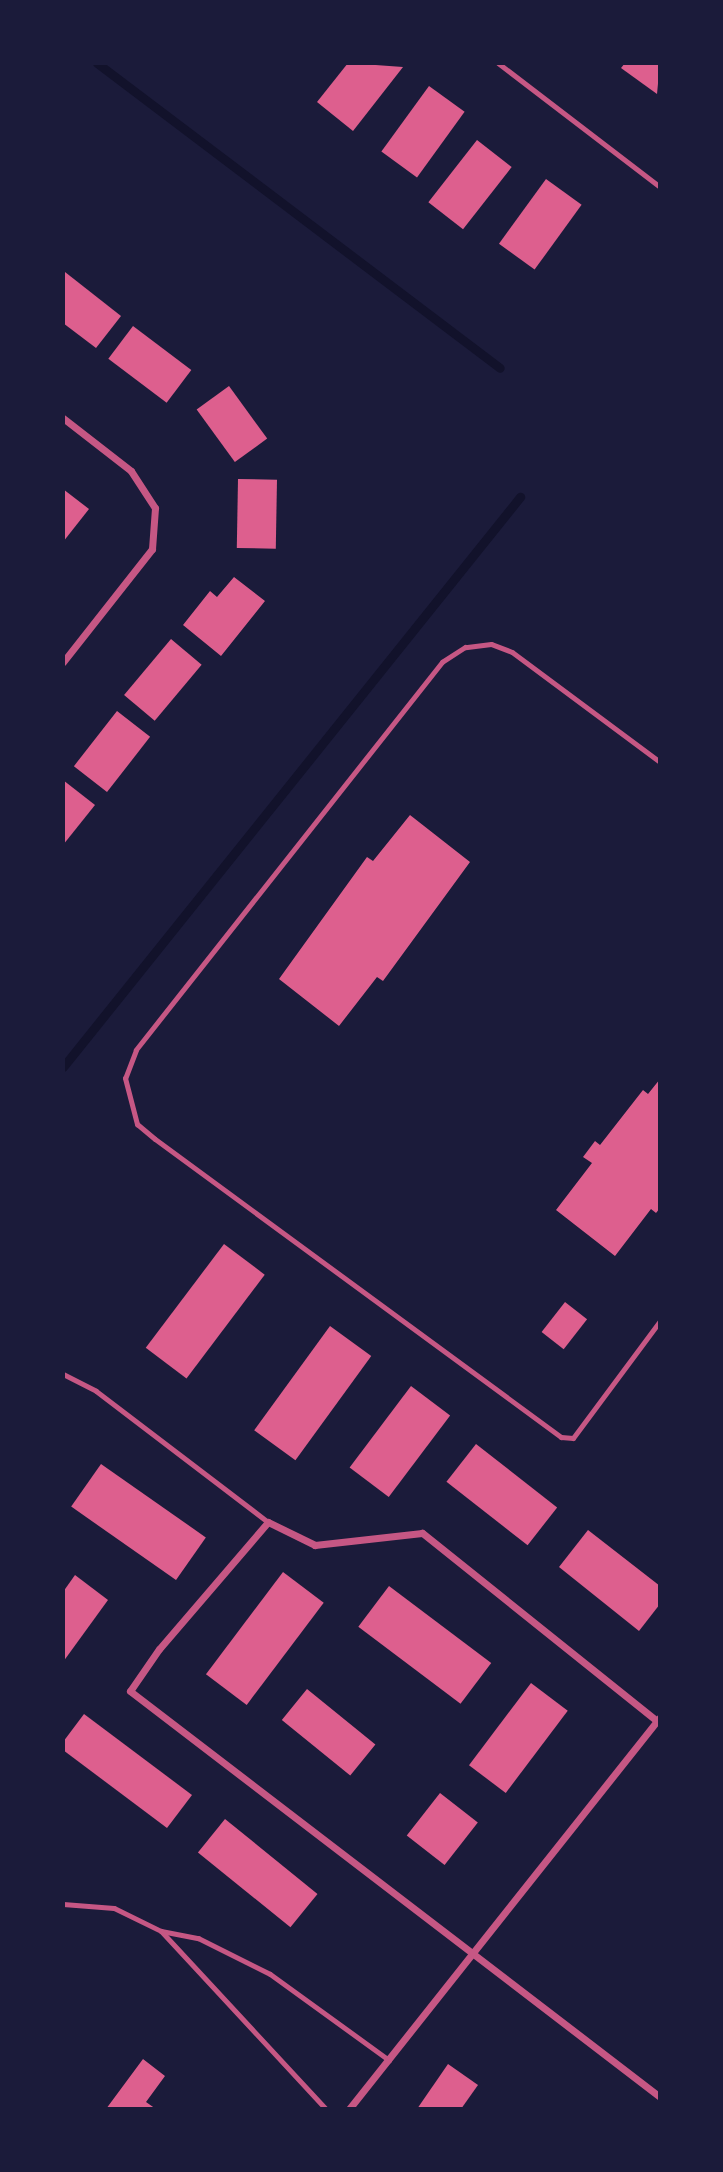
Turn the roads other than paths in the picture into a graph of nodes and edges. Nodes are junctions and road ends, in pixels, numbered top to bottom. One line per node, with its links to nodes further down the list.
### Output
1 (498, 63): 2 (lane)
2 (660, 187)
3 (63, 418): 4 (street)
4 (63, 662)
5 (660, 762): 6 (lane)
6 (659, 1325)
7 (63, 1374): 8 (lane)
8 (268, 1522): 9 (street); 12 (street)
9 (658, 1719): 12 (street)
10 (63, 1904): 11 (lane)
11 (162, 1931): 13 (lane); 15 (lane)
12 (471, 1956): 13 (street); 14 (street)
13 (388, 2060): 16 (street)
14 (660, 2097)
15 (326, 2109)
16 (349, 2109)

